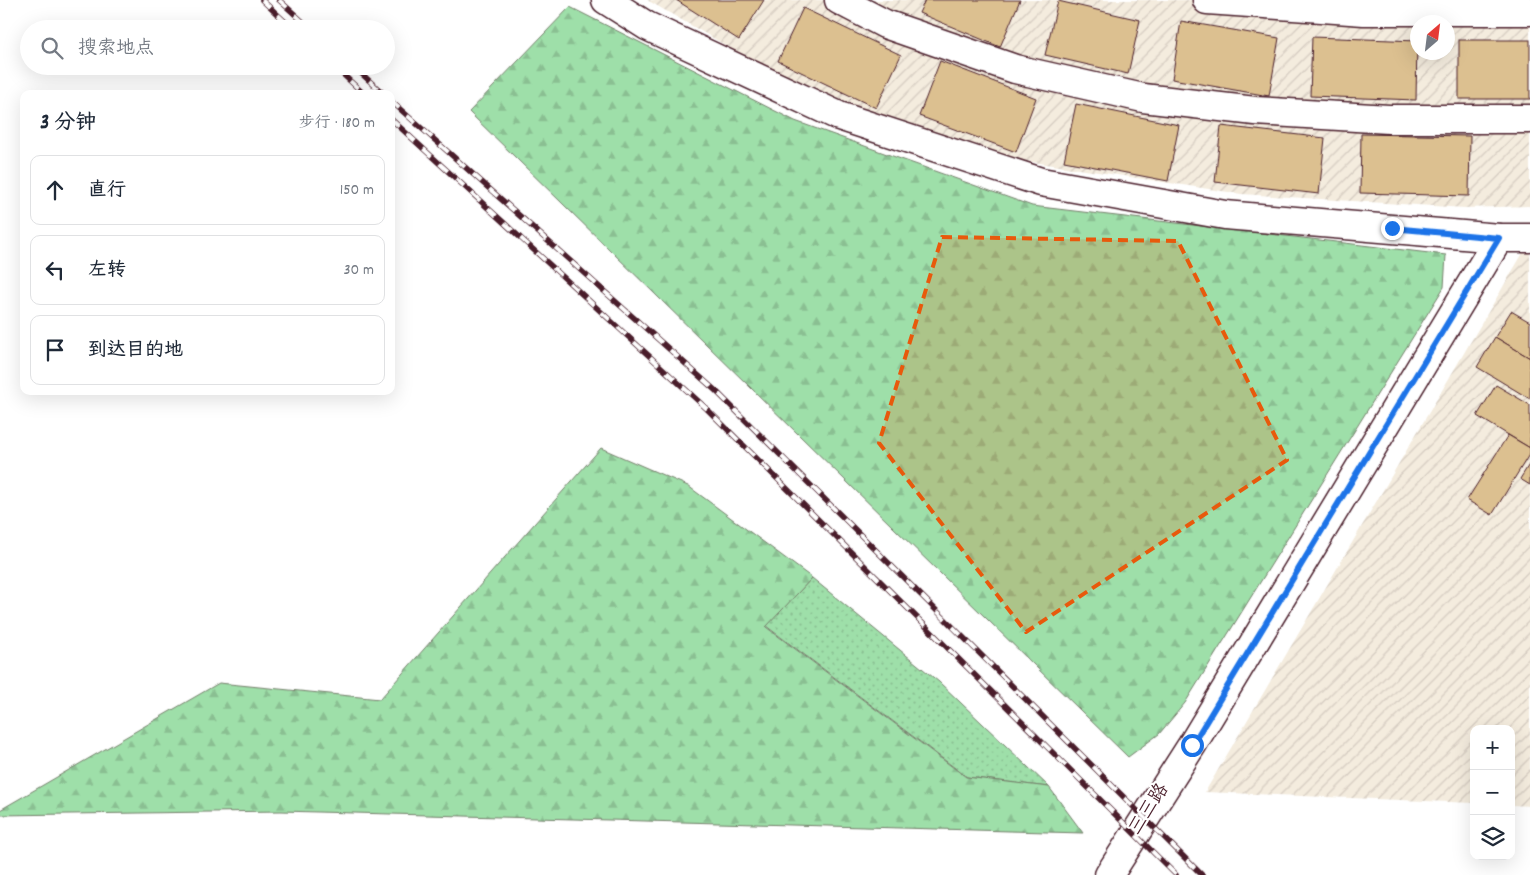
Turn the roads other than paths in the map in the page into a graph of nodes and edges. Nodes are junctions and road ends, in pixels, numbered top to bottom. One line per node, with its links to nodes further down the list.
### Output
1 (606, 0): 6 (street)
2 (839, 0): 5 (street)
3 (1207, 0): 4 (street)
4 (1530, 11)
5 (1530, 119)
6 (1499, 238): 7 (street); 8 (street, 三三路)
7 (1530, 238)
8 (1109, 875)

